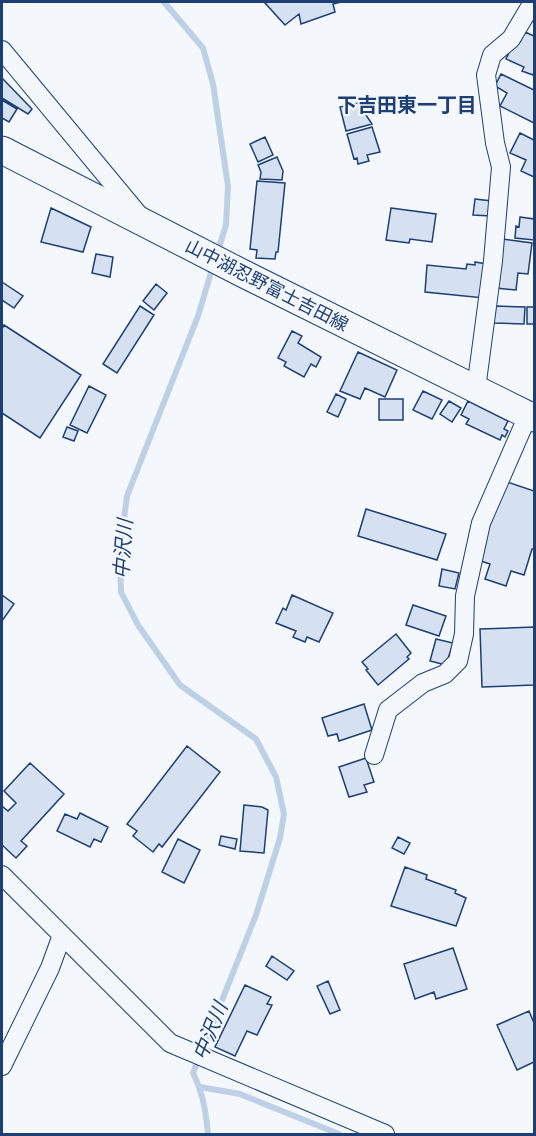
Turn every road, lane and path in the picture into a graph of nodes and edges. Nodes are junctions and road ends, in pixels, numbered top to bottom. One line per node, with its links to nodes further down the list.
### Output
1 (533, 2): 5 (street)
2 (2, 50): 4 (street)
3 (2, 150): 4 (main road, 山中湖忍野富士吉田線)
4 (154, 228): 5 (main road, 山中湖忍野富士吉田線)
5 (476, 389): 6 (main road, 山中湖忍野富士吉田線)
6 (531, 417): 7 (street)
7 (374, 755)
8 (2, 875): 9 (street)
9 (63, 935): 10 (street); 11 (street)
10 (2, 1066)
11 (385, 1134)

